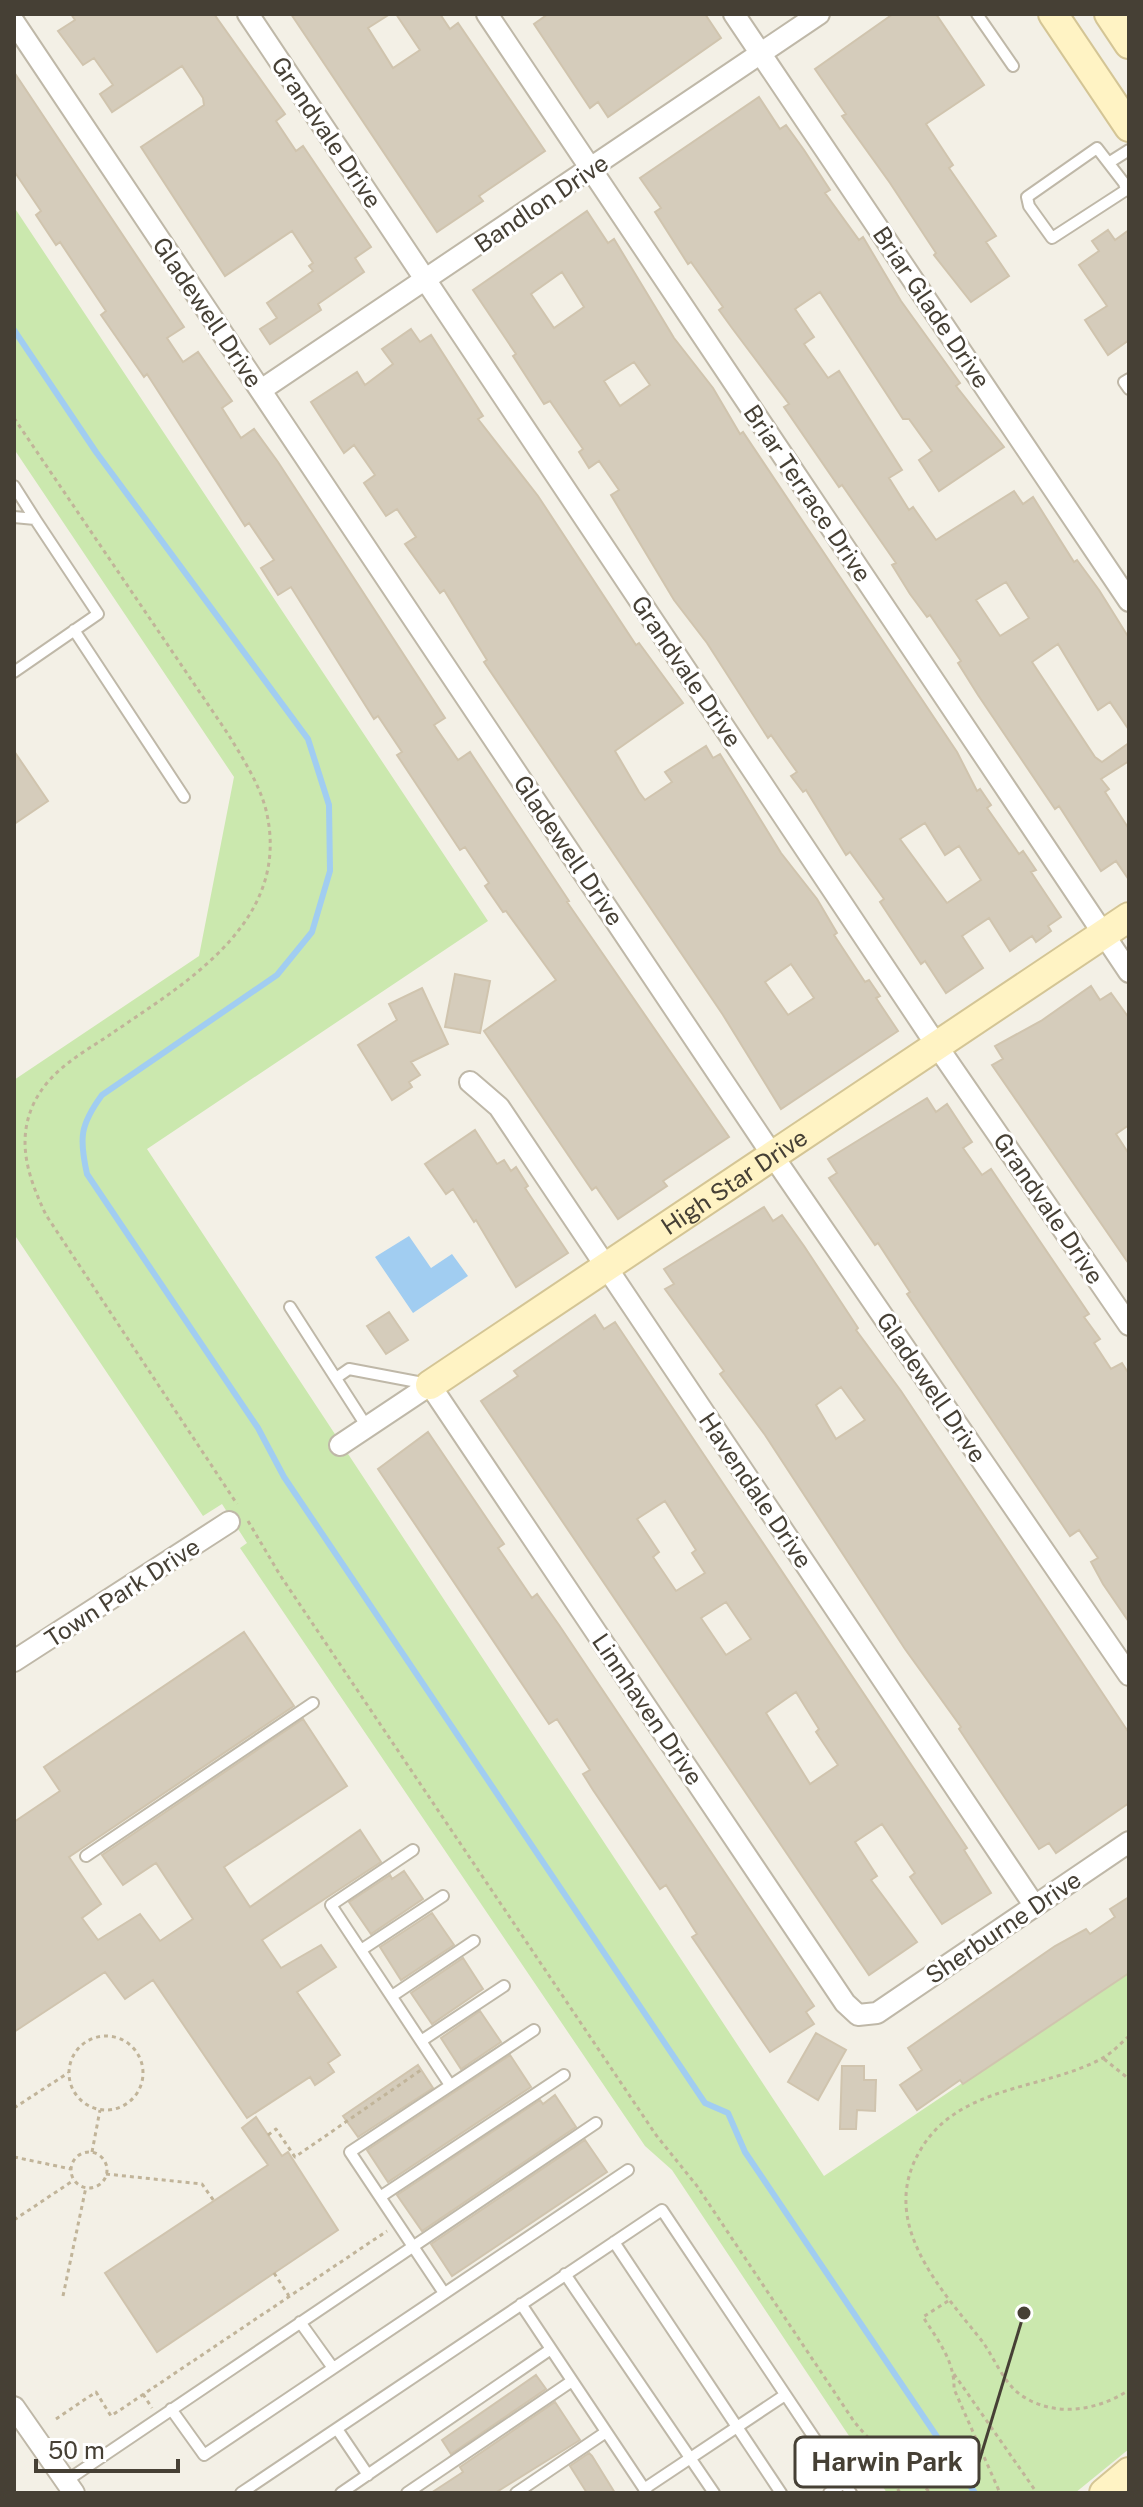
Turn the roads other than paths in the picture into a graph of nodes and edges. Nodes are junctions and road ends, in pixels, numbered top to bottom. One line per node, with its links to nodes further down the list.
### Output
1 (248, 14): 16 (street, Grandvale Drive)
2 (487, 14): 15 (street, Briar Terrace Drive)
3 (734, 14): 10 (street, Briar Glade Drive)
4 (819, 14): 10 (street, Bandlon Drive)
5 (977, 14): 11 (lane)
6 (1053, 14): 12 (street)
7 (1109, 14): 9 (street)
8 (14, 22): 19 (street, Gladewell Drive)
9 (1129, 44)
10 (761, 54): 15 (street, Bandlon Drive); 23 (street, Briar Glade Drive)
11 (1013, 66)
12 (1129, 127)
13 (1129, 150): 14 (lane)
14 (1110, 162): 14 (lane)
15 (591, 169): 16 (street, Bandlon Drive); 28 (street, Briar Terrace Drive)
16 (425, 280): 19 (street, Bandlon Drive); 30 (street, Grandvale Drive)
17 (1129, 379): 18 (lane)
18 (1129, 389)
19 (261, 390): 32 (street, Gladewell Drive)
20 (14, 486): 22 (lane)
21 (14, 517): 22 (lane)
22 (35, 519): 24 (lane)
23 (1129, 601)
24 (74, 630): 25 (lane); 26 (lane)
25 (14, 672)
26 (184, 797)
27 (1129, 917): 28 (street, High Star Drive)
28 (1103, 934): 29 (street, Briar Terrace Drive); 30 (street, High Star Drive)
29 (1129, 972)
30 (937, 1046): 32 (street, High Star Drive); 35 (street, Grandvale Drive)
31 (470, 1082): 33 (street, Havendale Drive)
32 (773, 1156): 33 (street, High Star Drive); 42 (street, Gladewell Drive)
33 (607, 1267): 37 (street, High Star Drive); 48 (street, Havendale Drive)
34 (290, 1307): 36 (lane)
35 (1129, 1325)
36 (336, 1378): 37 (lane); 38 (lane)
37 (430, 1385): 38 (street, High Star Drive); 53 (street, Linnhaven Drive)
38 (367, 1427): 39 (street, High Star Drive)
39 (340, 1445)
40 (229, 1522): 41 (street, Town Park Drive)
41 (14, 1661)
42 (1129, 1675)
43 (313, 1703): 46 (lane)
44 (1129, 1842): 48 (street, Sherburne Drive)
45 (413, 1850): 50 (lane)
46 (86, 1856)
47 (443, 1896): 50 (lane)
48 (1034, 1905): 53 (street, Sherburne Drive)
49 (474, 1941): 52 (lane)
50 (361, 1950): 52 (lane)
51 (504, 1986): 55 (lane)
52 (392, 1996): 55 (lane)
53 (877, 2013)
54 (534, 2030): 57 (lane)
55 (421, 2041): 57 (lane)
56 (564, 2075): 60 (lane)
57 (450, 2085): 60 (lane)
58 (596, 2123): 62 (lane)
59 (628, 2170): 64 (lane)
60 (380, 2197): 62 (lane)
61 (614, 2242): 63 (lane); 70 (lane); 73 (lane)
62 (412, 2247): 64 (lane); 66 (lane)
63 (565, 2274): 65 (lane); 76 (lane)
64 (444, 2293): 68 (lane)
65 (521, 2304): 67 (lane); 74 (lane)
66 (300, 2322): 68 (lane); 71 (lane)
67 (551, 2349): 69 (lane); 78 (lane)
68 (333, 2368): 71 (lane)
69 (572, 2381): 75 (lane); 84 (lane)
70 (785, 2395): 73 (lane); 80 (lane)
71 (171, 2409): 79 (lane)
72 (15, 2411): 79 (street)
73 (737, 2426): 76 (lane); 87 (lane)
74 (337, 2429): 78 (lane); 82 (lane)
75 (606, 2432): 81 (lane); 85 (lane)
76 (691, 2457): 81 (lane); 86 (lane)
77 (1129, 2472): 89 (street)
78 (368, 2475): 83 (lane)
79 (70, 2487)
80 (847, 2488): 88 (lane)
81 (645, 2491)
82 (241, 2493)
83 (341, 2493)
84 (407, 2493)
85 (516, 2493)
86 (714, 2493)
87 (781, 2493)
88 (829, 2493)
89 (1104, 2493)

